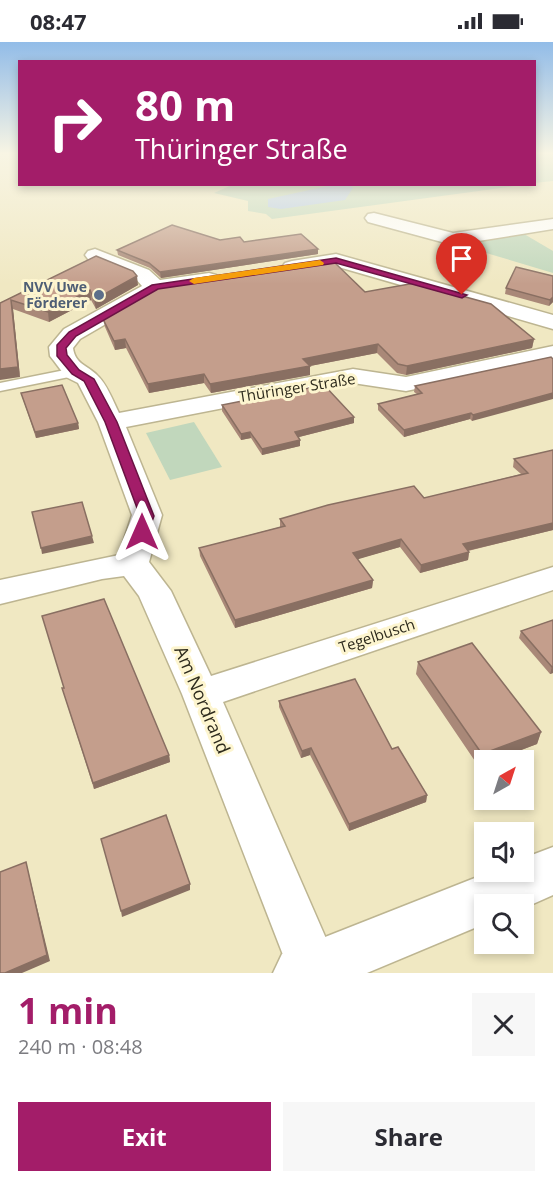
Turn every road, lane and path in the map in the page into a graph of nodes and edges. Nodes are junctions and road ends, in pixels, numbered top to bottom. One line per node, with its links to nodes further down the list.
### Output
1 (374, 218): 2 (street)
2 (553, 224)
3 (95, 255): 6 (street)
4 (268, 270): 7 (street)
5 (234, 275): 6 (street)
6 (155, 287): 9 (street)
7 (553, 322)
8 (553, 353): 11 (street, Thüringer Straße)
9 (75, 372): 10 (lane); 11 (street)
10 (0, 387)
11 (111, 422): 12 (street)
12 (132, 564): 14 (street); 15 (street, Am Nordrand)
13 (553, 578): 15 (street, Tegelbusch)
14 (0, 592)
15 (201, 694): 17 (street, Am Nordrand)
16 (553, 871): 17 (street)
17 (307, 971)

